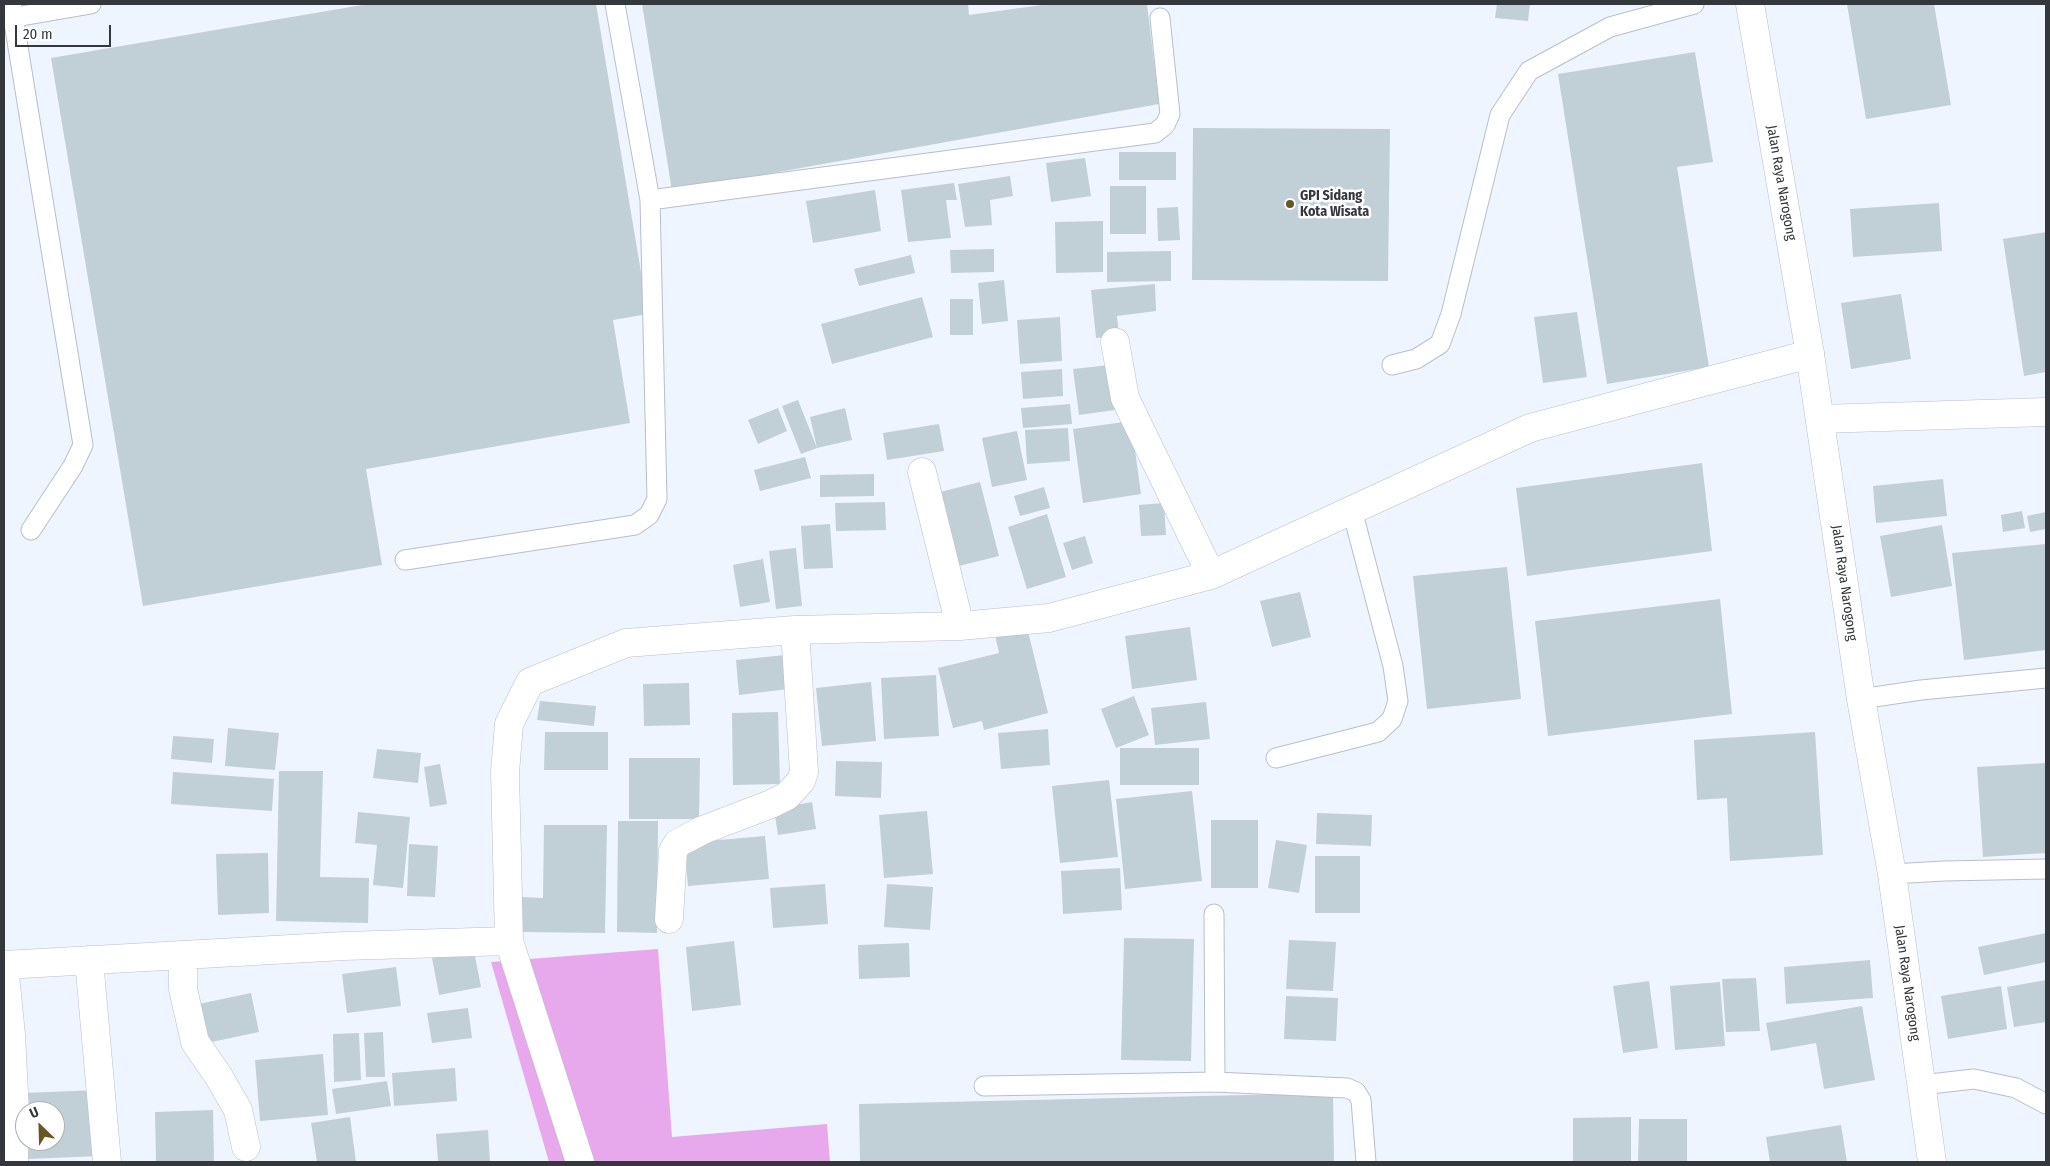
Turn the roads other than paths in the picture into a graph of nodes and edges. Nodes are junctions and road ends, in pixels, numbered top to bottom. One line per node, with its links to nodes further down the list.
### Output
1 (91, 4): 5 (lane)
2 (615, 4): 7 (lane)
3 (1694, 4): 10 (lane)
4 (1750, 4): 9 (street, Jalan Raya Narogong)
5 (9, 13): 15 (lane)
6 (1160, 18): 7 (lane)
7 (650, 200): 16 (lane)
8 (1115, 342): 17 (street)
9 (1810, 354): 12 (street, Jalan Raya Narogong); 14 (street)
10 (1392, 365)
11 (2046, 412): 12 (street)
12 (1820, 419): 21 (street, Jalan Raya Narogong)
13 (922, 472): 18 (street)
14 (1352, 510): 17 (street); 22 (lane)
15 (31, 530)
16 (405, 560)
17 (1211, 576): 18 (street)
18 (960, 626): 19 (street)
19 (795, 630): 26 (street); 27 (street)
20 (2046, 678): 21 (lane)
21 (1861, 699): 24 (street, Jalan Raya Narogong)
22 (1276, 758)
23 (2046, 869): 24 (lane)
24 (1892, 874): 32 (street, Jalan Raya Narogong)
25 (1214, 914): 31 (lane)
26 (669, 918)
27 (509, 941): 28 (street); 38 (street)
28 (183, 956): 29 (street); 35 (street)
29 (89, 960): 30 (street); 37 (street)
30 (4, 965): 36 (street)
31 (1215, 1082): 33 (lane); 39 (lane)
32 (1921, 1085): 34 (lane); 40 (street, Jalan Raya Narogong)
33 (984, 1086)
34 (2046, 1104)
35 (246, 1147)
36 (14, 1162)
37 (107, 1162)
38 (580, 1162)
39 (1366, 1162)
40 (1932, 1162)

